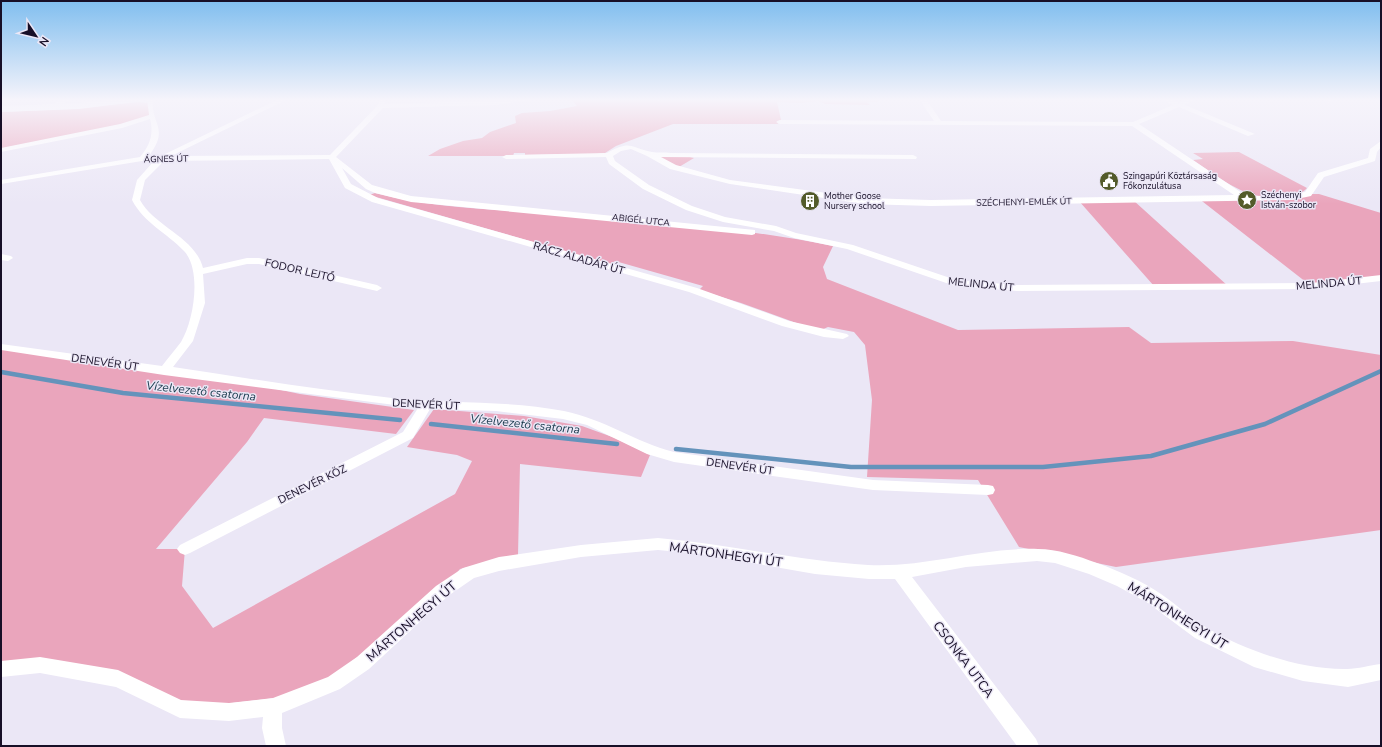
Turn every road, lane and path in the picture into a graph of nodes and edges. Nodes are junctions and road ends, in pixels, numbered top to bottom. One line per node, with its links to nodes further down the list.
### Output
1 (77, 134): 7 (street)
2 (155, 134): 14 (street)
3 (213, 134): 13 (street)
4 (353, 134): 10 (street)
5 (1149, 134): 16 (street)
6 (1381, 144): 16 (street, SZÉCHENYI-EMLÉK ÚT)
7 (1, 150)
8 (650, 154): 9 (street); 12 (street); 16 (street, SZÉCHENYI-EMLÉK ÚT)
9 (609, 155): 11 (street); 17 (street, MELINDA ÚT)
10 (332, 157): 13 (street, ÁGNES ÚT); 17 (street, ABIGÉL UTCA); 21 (street, RÁCZ ALADÁR ÚT)
11 (506, 157)
12 (913, 157)
13 (163, 158): 14 (street, ÁGNES ÚT); 18 (street)
14 (142, 159): 15 (street, ÁGNES ÚT)
15 (1, 182)
16 (1243, 197)
17 (794, 235): 19 (street, MELINDA ÚT)
18 (198, 272): 20 (street, FODOR LEJTŐ); 23 (street)
19 (1381, 278)
20 (377, 288)
21 (843, 336)
22 (1, 347): 23 (street, DENEVÉR ÚT)
23 (164, 371): 24 (street, DENEVÉR ÚT)
24 (426, 405): 25 (street, DENEVÉR ÚT); 26 (street, DENEVÉR KÖZ)
25 (988, 490)
26 (185, 549)
27 (899, 572): 29 (street, MÁRTONHEGYI ÚT); 30 (street, MÁRTONHEGYI ÚT); 32 (street, CSONKA UTCA)
28 (1, 669): 30 (street, MÁRTONHEGYI ÚT)
29 (1381, 672)
30 (273, 707): 31 (street)
31 (276, 746)
32 (1029, 746)

